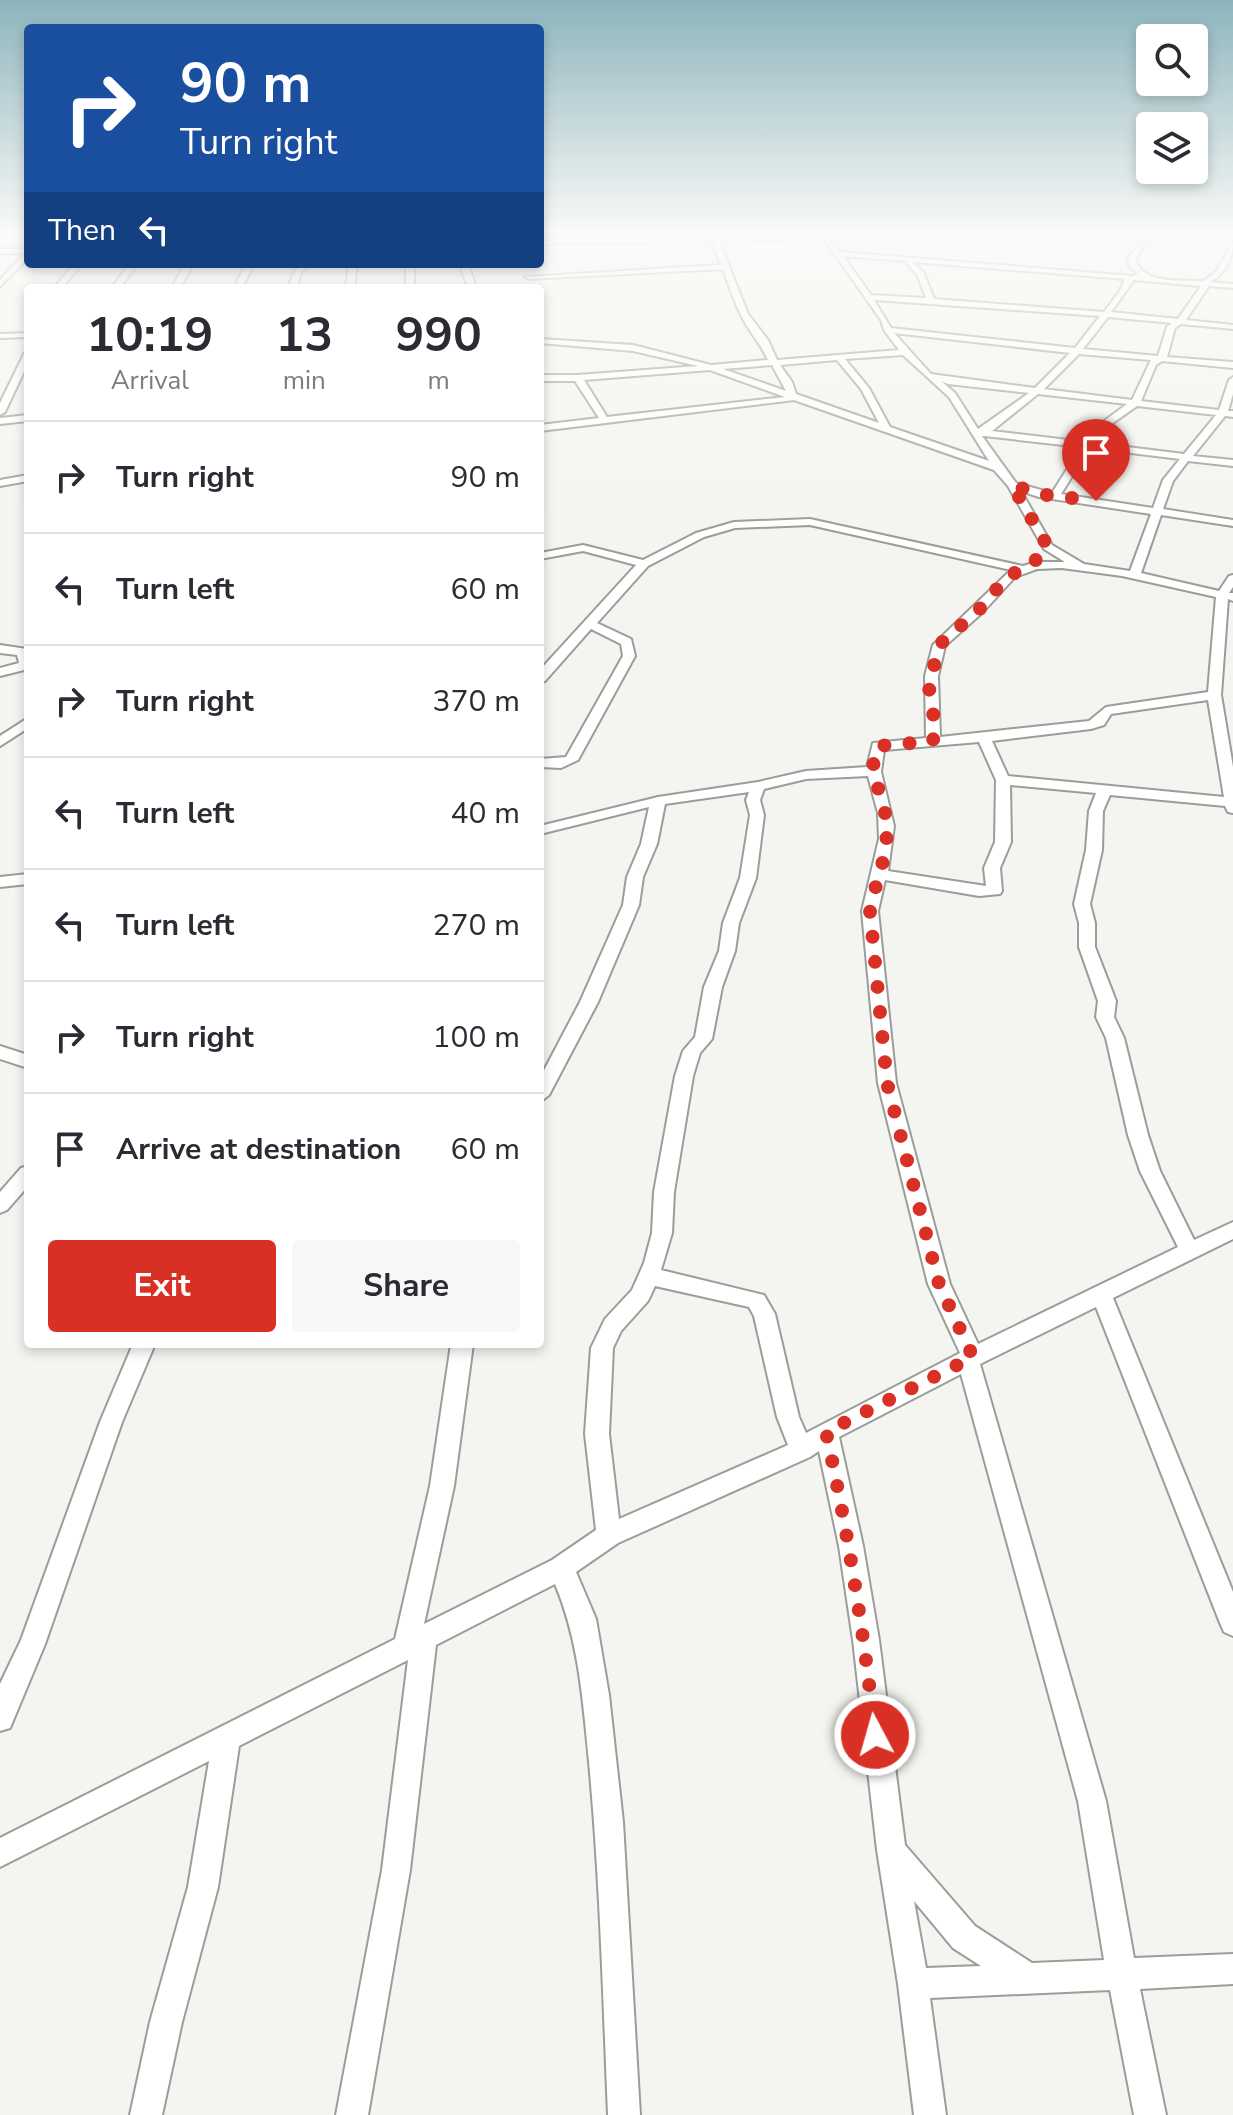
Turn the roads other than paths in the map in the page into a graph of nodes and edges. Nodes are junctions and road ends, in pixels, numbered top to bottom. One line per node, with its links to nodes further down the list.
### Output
1 (755, 332): 12 (street)
2 (1093, 332): 8 (street)
3 (1170, 332): 11 (street)
4 (890, 333): 8 (street); 9 (street)
5 (24, 334): 6 (street)
6 (0, 336)
7 (544, 339): 15 (street)
8 (1078, 350): 11 (street); 20 (street)
9 (906, 352): 10 (street); 16 (street)
10 (838, 356): 12 (street); 29 (street)
11 (1162, 358): 14 (street); 22 (street)
12 (773, 361): 15 (street); 21 (street)
13 (24, 362): 23 (street)
14 (1233, 365)
15 (708, 367): 18 (street); 21 (street)
16 (926, 374): 20 (street); 30 (street)
17 (544, 378): 18 (street)
18 (578, 378): 27 (street)
19 (1233, 380): 24 (street)
20 (1038, 390): 22 (street); 30 (street)
21 (794, 398): 27 (street); 29 (street)
22 (1135, 403): 24 (street); 31 (street)
23 (0, 412)
24 (1228, 413): 32 (street)
25 (24, 418): 26 (street)
26 (0, 421)
27 (605, 421): 28 (street)
28 (544, 428)
29 (887, 430): 34 (street)
30 (980, 432): 31 (street); 34 (street)
31 (1087, 446): 32 (street); 38 (street)
32 (1189, 456): 33 (street); 39 (street)
33 (1233, 463)
34 (998, 468): 37 (street)
35 (24, 479): 36 (street)
36 (0, 483)
37 (1012, 485): 38 (street); 41 (street)
38 (1055, 496): 39 (street)
39 (1156, 512): 40 (street); 46 (street)
40 (1233, 523)
41 (1048, 547): 44 (street); 45 (street)
42 (544, 555): 43 (street)
43 (644, 564): 45 (street); 49 (street)
44 (1082, 567): 45 (street); 46 (street)
45 (1026, 568): 59 (street)
46 (1134, 577): 48 (street)
47 (1233, 578): 48 (street)
48 (1227, 596): 56 (street)
49 (590, 624): 54 (street); 61 (street)
50 (0, 649): 51 (street)
51 (24, 658)
52 (24, 667): 53 (street)
53 (0, 672)
54 (544, 674)
55 (1233, 686): 56 (street)
56 (1215, 689): 58 (street); 67 (street)
57 (24, 725): 60 (street)
58 (983, 736): 59 (street); 63 (street)
59 (933, 741): 62 (street)
60 (0, 742)
61 (544, 763)
62 (873, 771): 64 (street); 69 (street)
63 (1003, 780): 65 (street); 69 (street)
64 (758, 786): 66 (street); 79 (street)
65 (1104, 791): 67 (street); 78 (street)
66 (658, 801): 68 (street); 74 (street)
67 (1233, 804)
68 (544, 829)
69 (882, 875): 83 (street)
70 (24, 879): 71 (street)
71 (0, 882)
72 (0, 1052): 73 (street)
73 (24, 1061)
74 (544, 1087)
75 (24, 1178): 76 (street)
76 (0, 1205)
77 (1233, 1230): 78 (street)
78 (1190, 1251): 80 (street)
79 (648, 1274): 85 (street); 86 (street)
80 (1101, 1294): 83 (street); 88 (street)
81 (142, 1348): 90 (street)
82 (461, 1348): 89 (street)
83 (971, 1358): 84 (street); 95 (street)
84 (826, 1432): 85 (street); 92 (street)
85 (802, 1450): 86 (street)
86 (609, 1535): 87 (street)
87 (561, 1568): 89 (street); 100 (street)
88 (1233, 1623)
89 (415, 1643): 91 (street); 99 (street)
90 (0, 1718)
91 (227, 1737): 93 (street); 98 (street)
92 (891, 1850): 96 (street); 97 (street)
93 (0, 1853)
94 (1233, 1969): 95 (street)
95 (1122, 1975): 96 (street); 102 (street)
96 (1029, 1979): 97 (street)
97 (913, 1984): 101 (street)
98 (146, 2115)
99 (352, 2115)
100 (624, 2115)
101 (930, 2115)
102 (1150, 2115)

